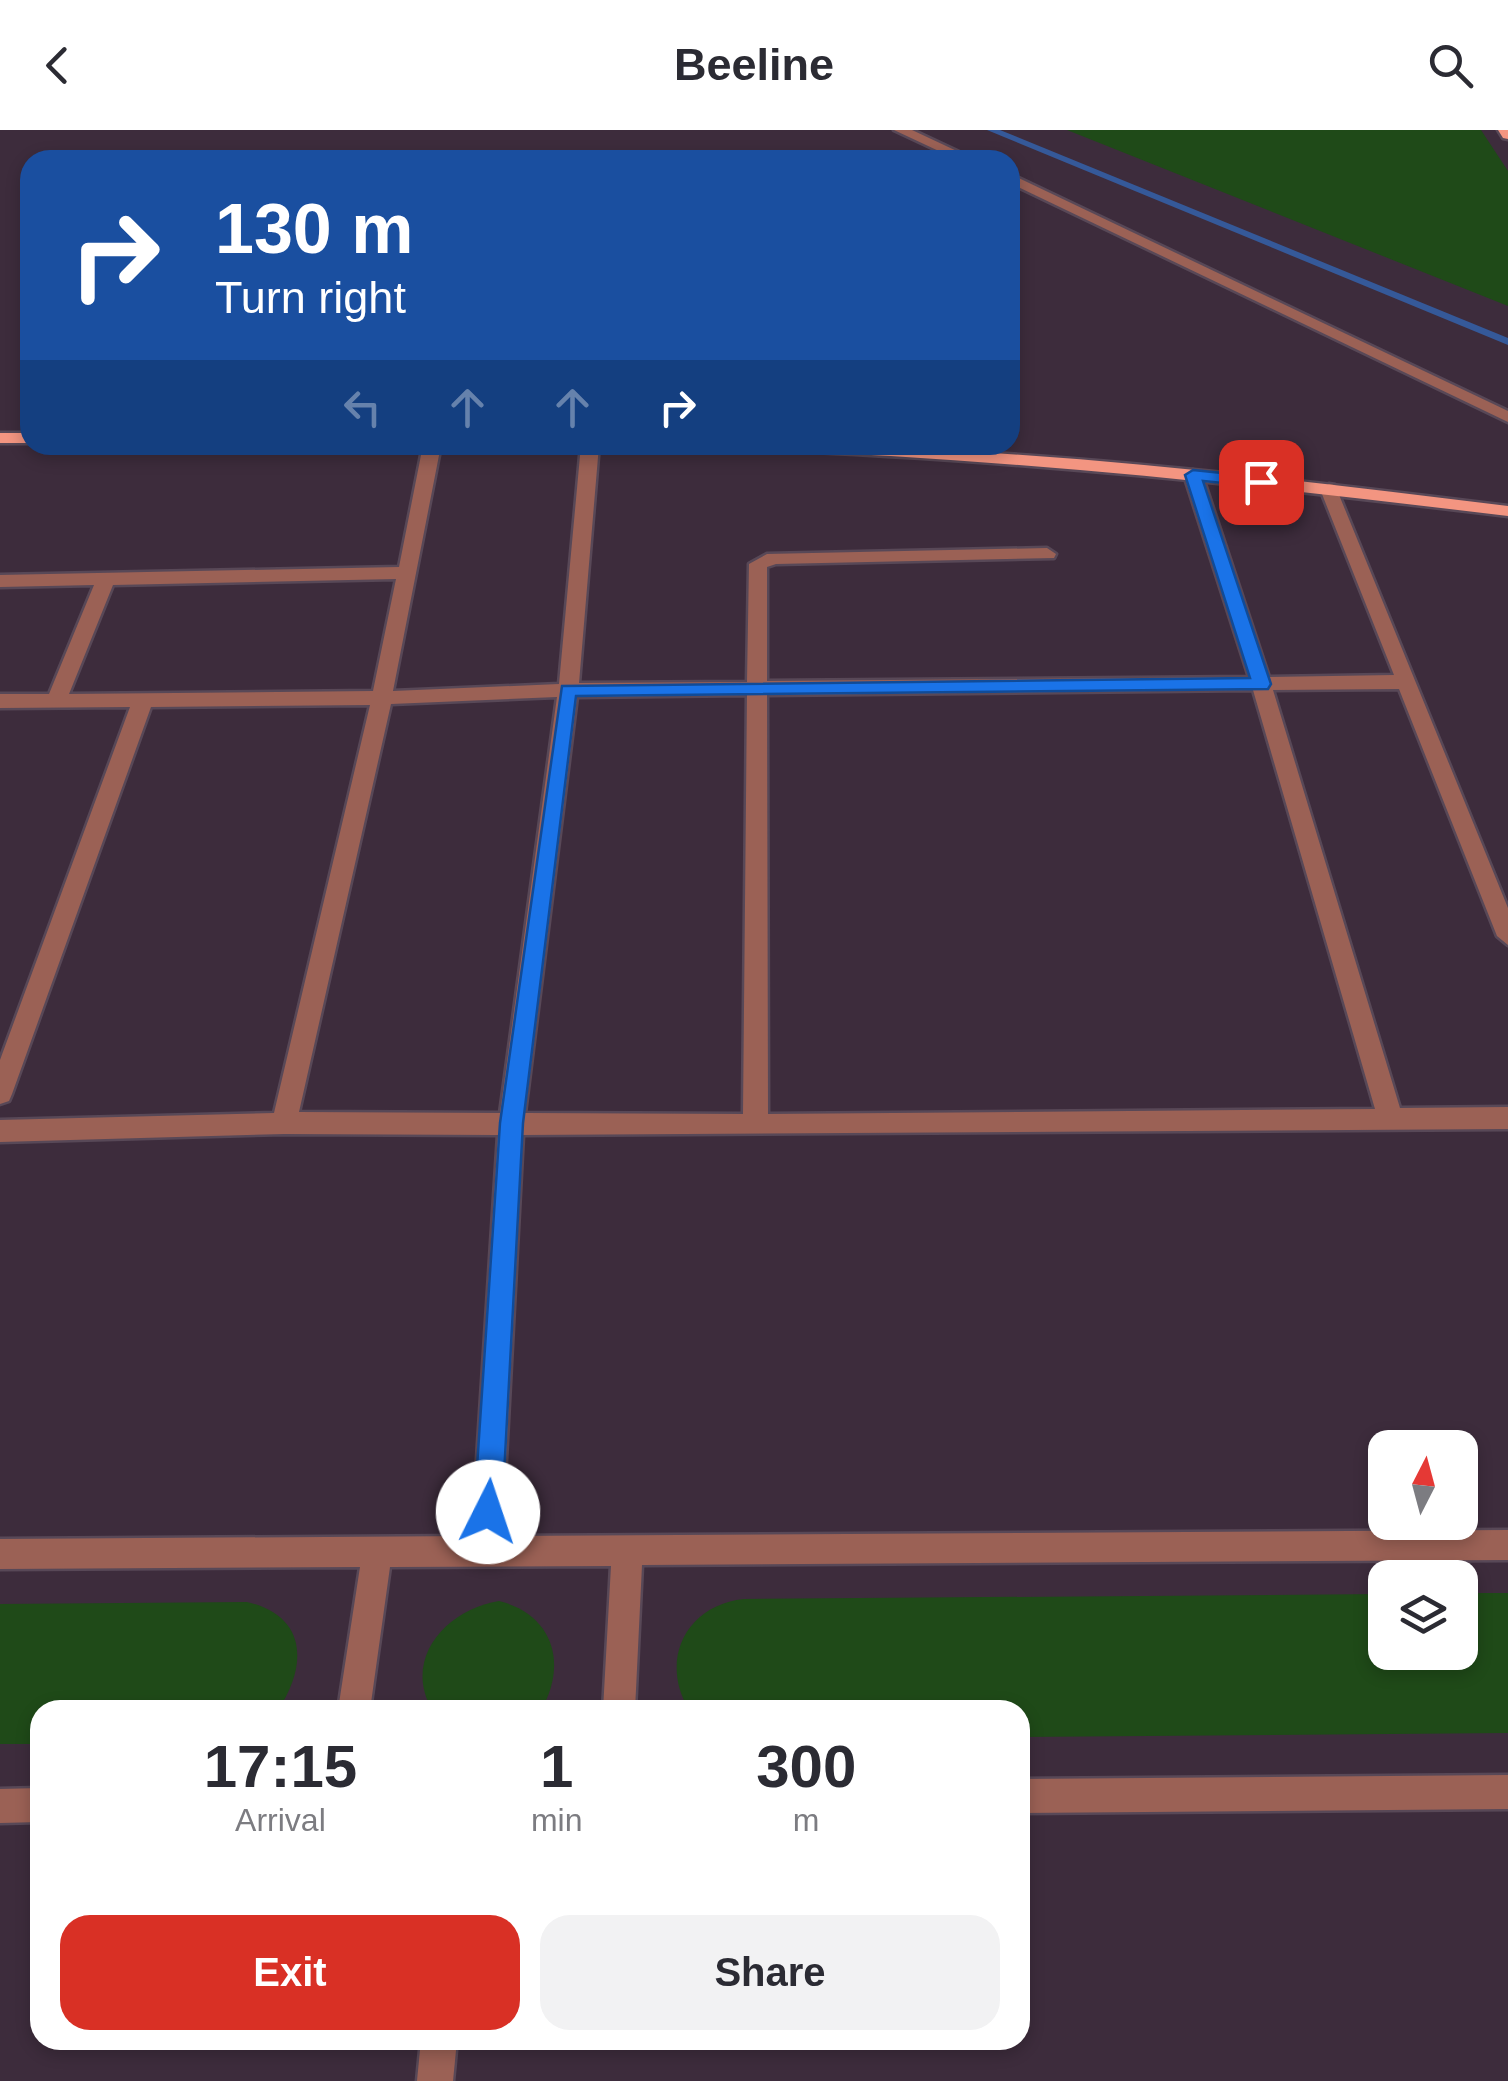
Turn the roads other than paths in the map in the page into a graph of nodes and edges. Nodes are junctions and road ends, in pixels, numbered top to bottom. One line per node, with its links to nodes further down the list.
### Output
1 (901, 130): 2 (street)
2 (947, 150)
3 (1020, 183): 4 (street)
4 (1508, 418)
5 (430, 455): 12 (street)
6 (589, 455): 18 (street)
7 (975, 455): 8 (main road)
8 (1193, 475): 9 (main road); 16 (street)
9 (1329, 489): 10 (main road); 15 (street)
10 (1508, 511)
11 (1047, 554): 17 (street)
12 (408, 573): 13 (street); 19 (street)
13 (104, 580): 14 (street); 21 (street)
14 (0, 581)
15 (1406, 682): 16 (street); 23 (street)
16 (1262, 684): 17 (street); 25 (street)
17 (758, 687): 18 (street); 29 (street)
18 (568, 690): 19 (street); 28 (street)
19 (382, 698): 22 (street); 27 (street)
20 (0, 700): 21 (street)
21 (56, 700): 22 (street)
22 (142, 700): 24 (street)
23 (1508, 936)
24 (0, 1094)
25 (1390, 1118): 26 (street); 29 (street)
26 (1508, 1118)
27 (284, 1123): 28 (street); 30 (street)
28 (512, 1123): 29 (street); 32 (street)
29 (755, 1125)
30 (0, 1130)
31 (1508, 1544): 33 (street)
32 (486, 1551): 33 (street); 34 (street)
33 (627, 1551): 37 (street)
34 (377, 1552): 35 (street); 36 (street)
35 (0, 1554)
36 (355, 1700)
37 (620, 1700)
38 (1508, 1792): 39 (street)
39 (1030, 1796)
40 (30, 1805): 41 (street)
41 (0, 1806)
42 (438, 2050): 43 (street)
43 (435, 2081)

